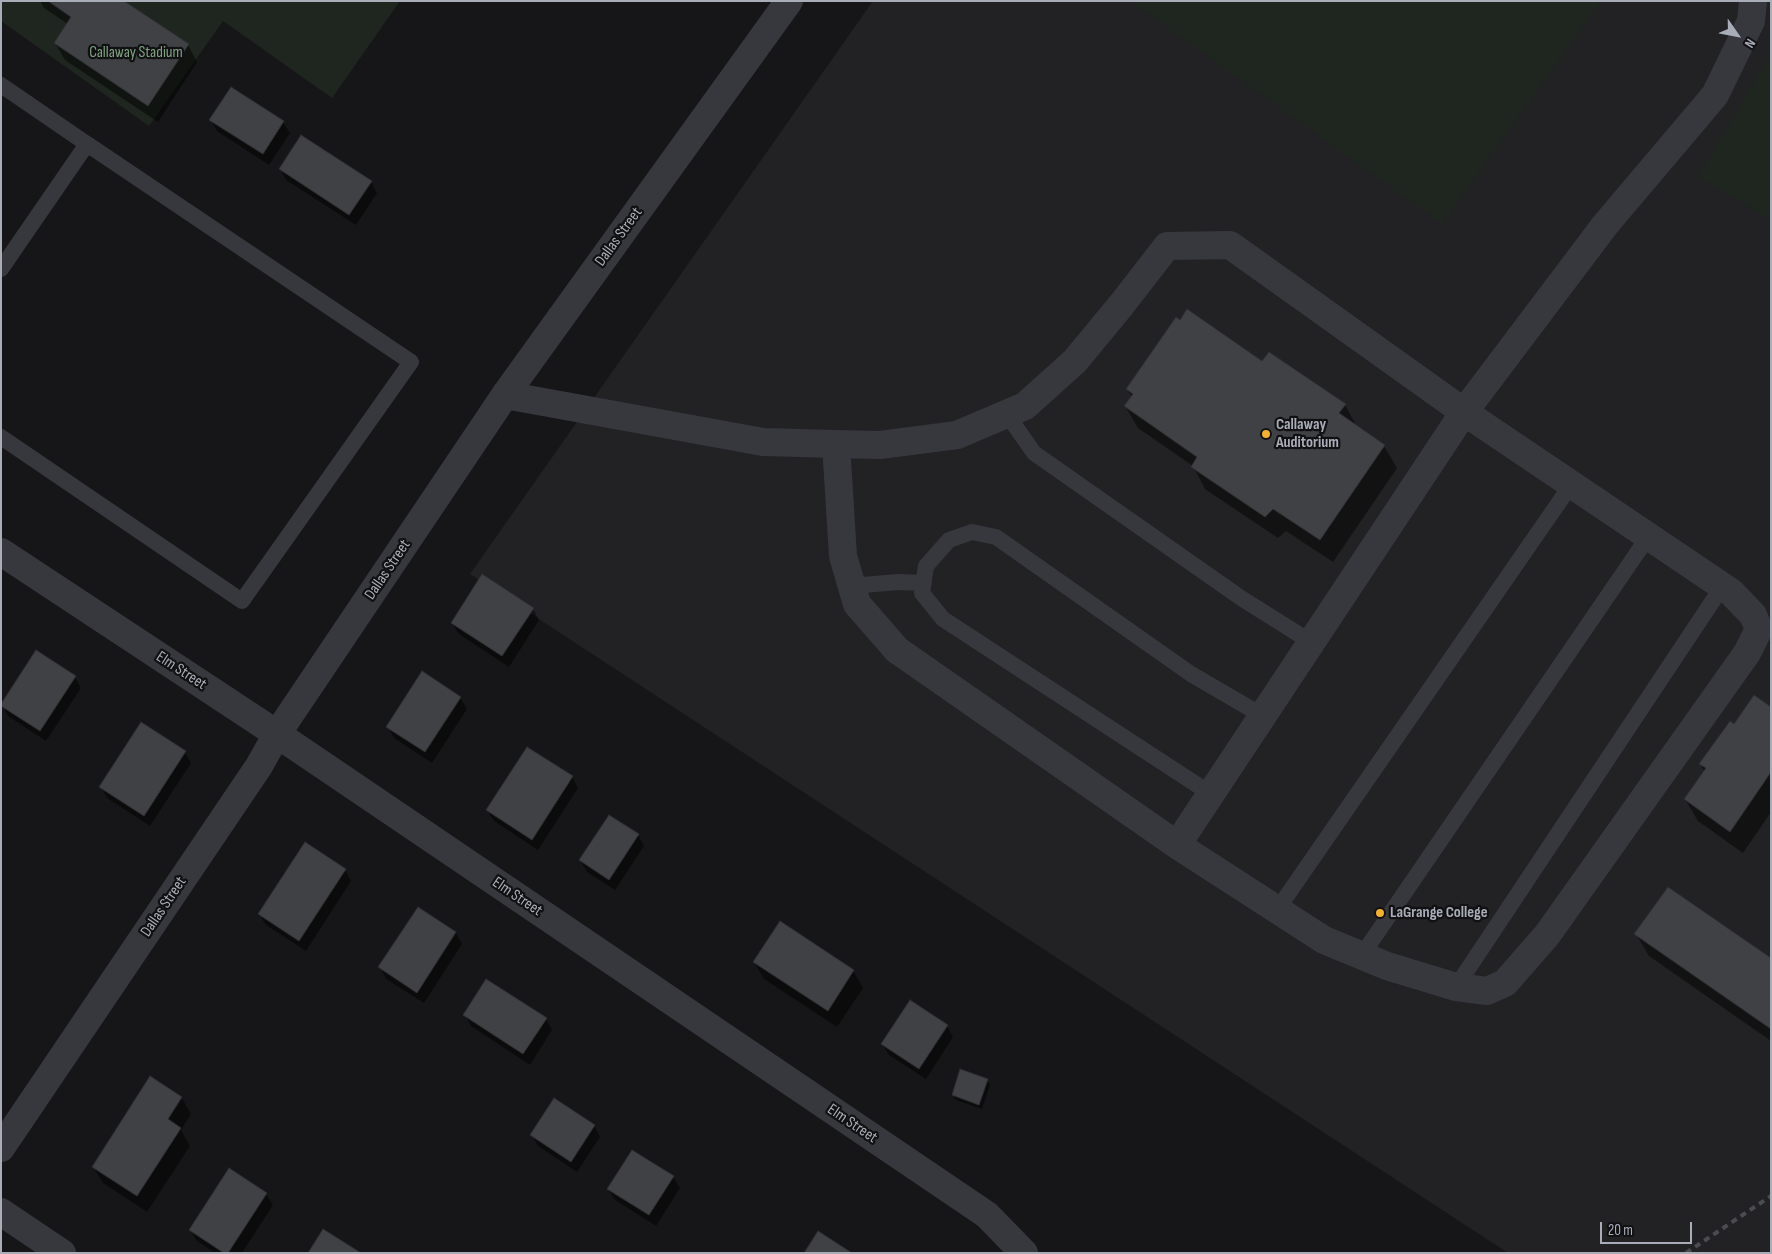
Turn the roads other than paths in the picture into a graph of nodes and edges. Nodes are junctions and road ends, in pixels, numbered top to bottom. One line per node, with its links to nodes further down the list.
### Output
1 (789, 1): 6 (street, Dallas Street)
2 (1754, 1): 7 (street)
3 (1, 85): 4 (lane)
4 (88, 144): 5 (lane); 9 (lane)
5 (1, 269)
6 (505, 395): 10 (street); 19 (street, Dallas Street)
7 (1464, 412): 8 (street); 11 (street); 17 (street)
8 (1006, 413): 10 (street); 17 (lane)
9 (1, 437)
10 (836, 444): 15 (street)
11 (1572, 485): 12 (street); 22 (lane)
12 (1648, 536): 16 (street); 23 (lane)
13 (1, 552): 19 (street, Elm Street)
14 (924, 583): 15 (lane); 18 (lane); 20 (lane)
15 (851, 586): 21 (street)
16 (1722, 587): 24 (lane); 24 (street)
17 (1311, 642): 18 (street)
18 (1263, 716): 20 (street)
19 (277, 734): 25 (street, Dallas Street); 28 (street, Elm Street)
20 (1211, 794): 21 (street)
21 (1177, 845): 22 (street)
22 (1277, 910): 23 (street)
23 (1362, 955): 24 (street)
24 (1456, 987)
25 (1, 1148)
26 (1, 1212): 27 (street)
27 (62, 1253)
28 (1024, 1253)

